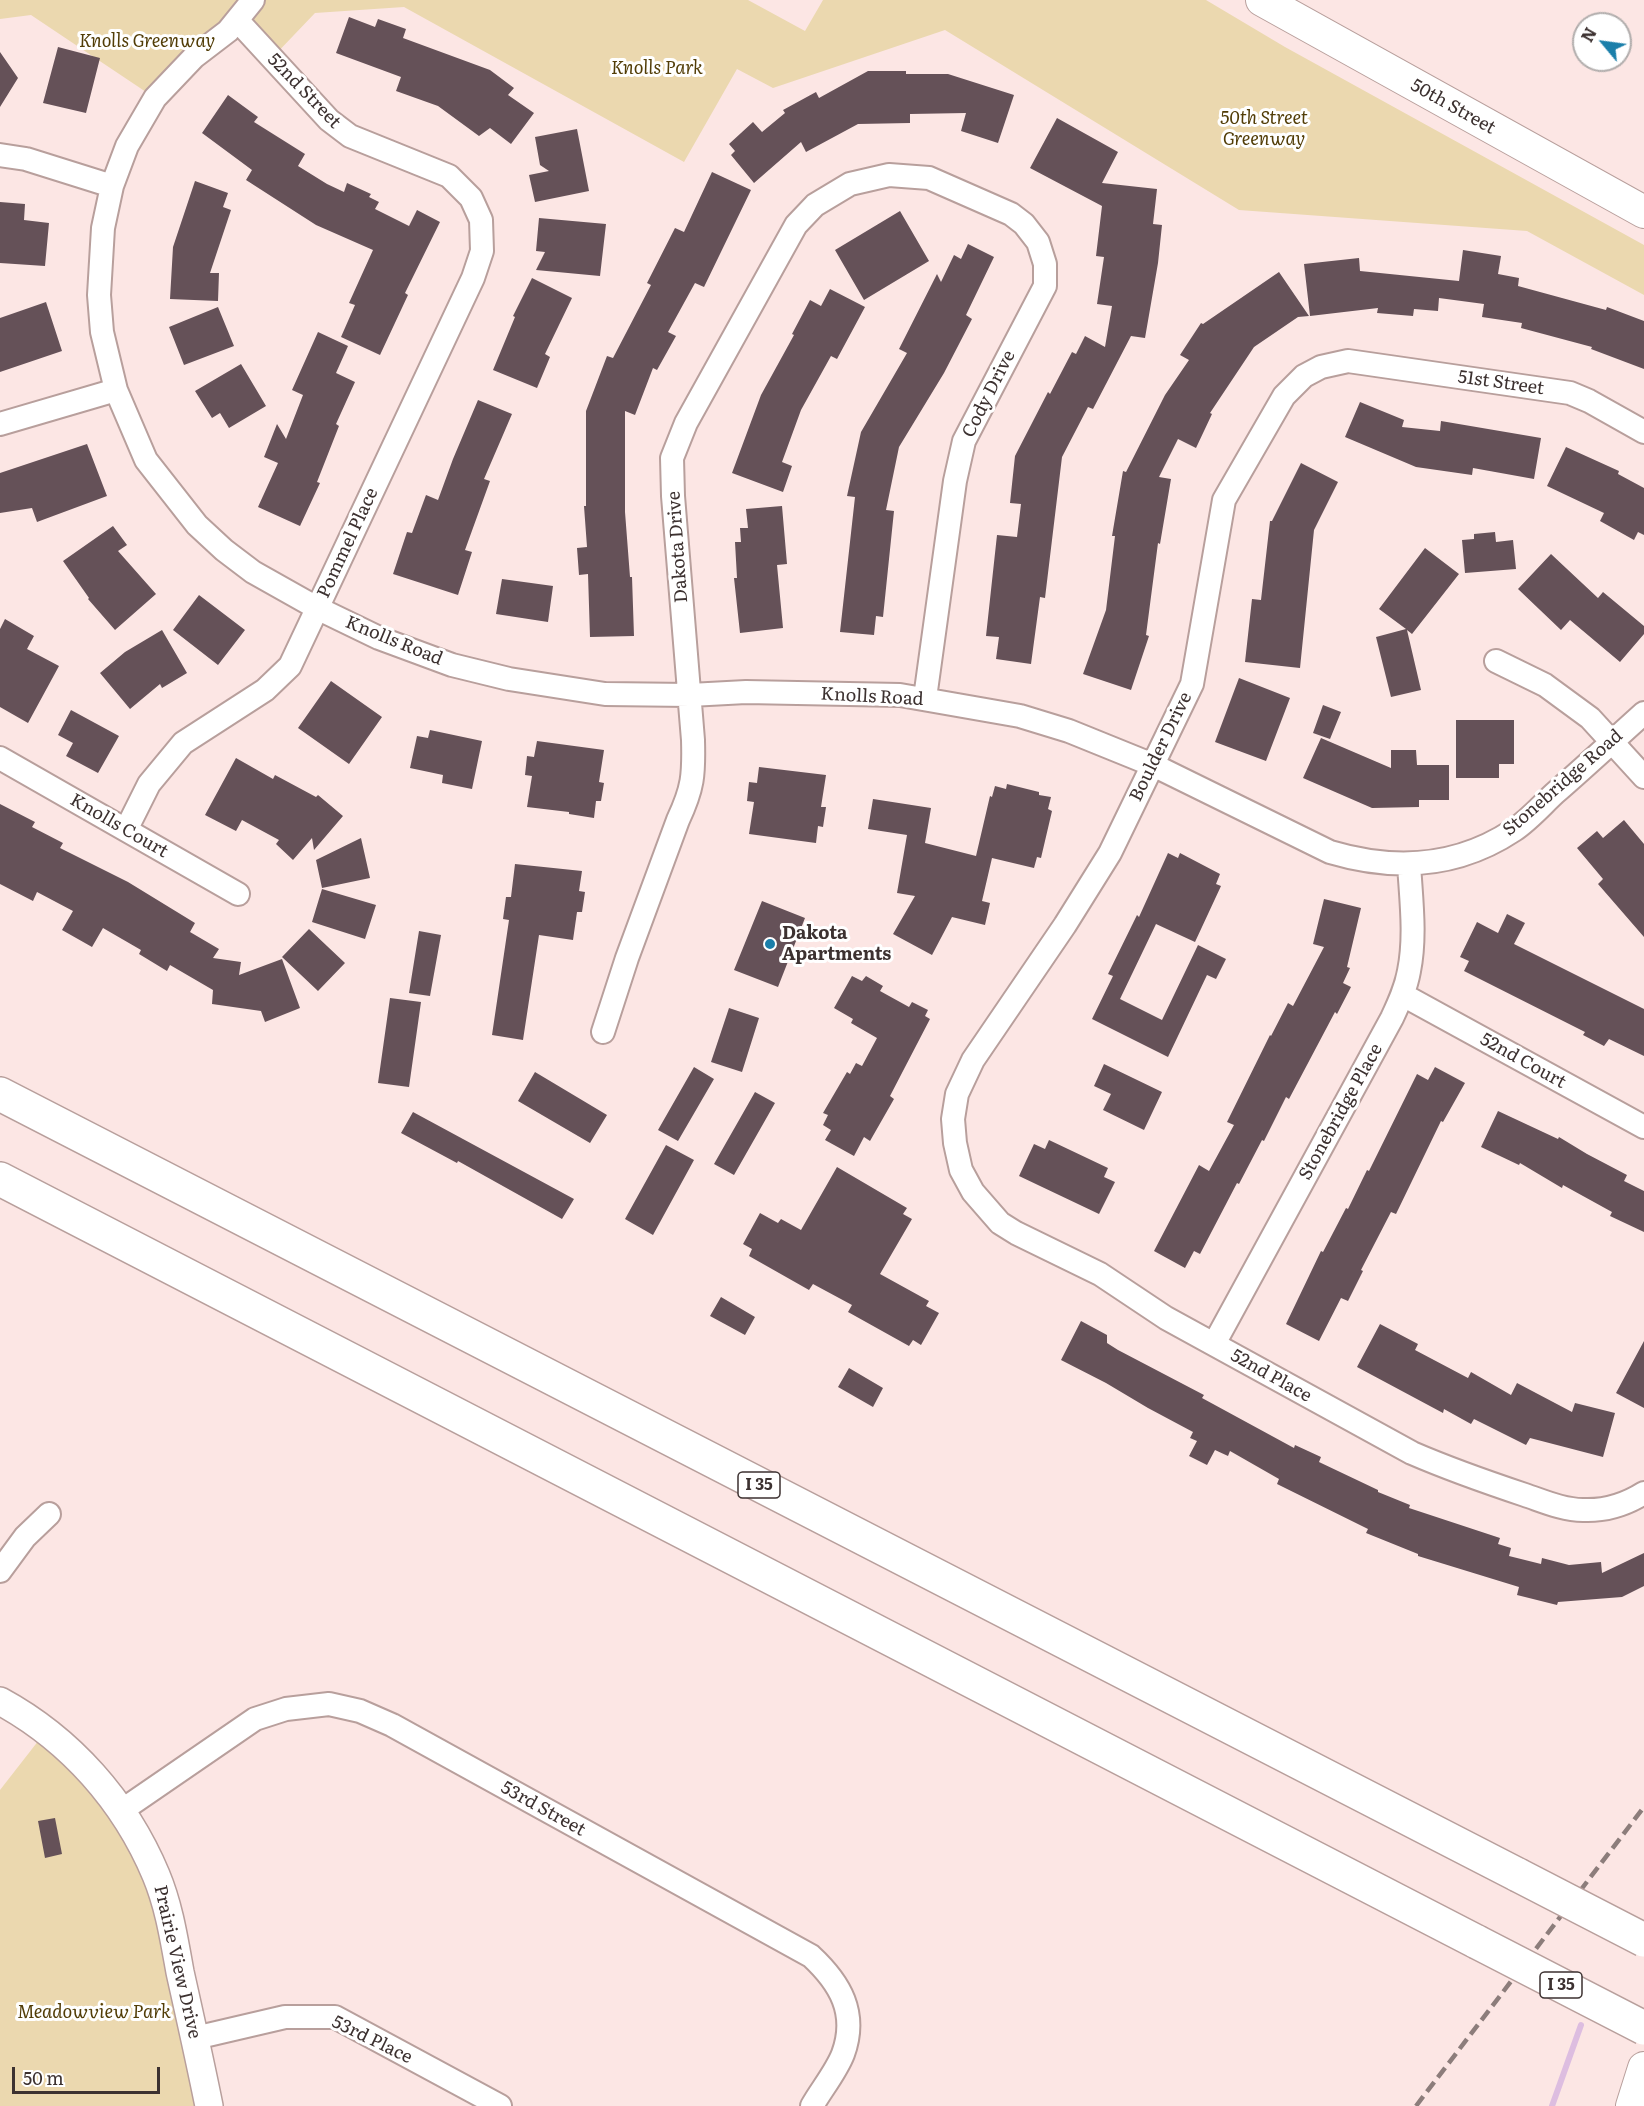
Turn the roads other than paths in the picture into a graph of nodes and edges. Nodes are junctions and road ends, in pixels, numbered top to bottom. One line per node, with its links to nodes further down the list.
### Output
1 (253, 0): 3 (street, Knolls Road)
2 (1275, 3): 7 (main road, 50th Street)
3 (237, 20): 5 (street, Knolls Road); 6 (street, 52nd Street)
4 (0, 155): 5 (street)
5 (112, 186): 10 (street, Knolls Road)
6 (472, 201): 13 (street, Pommel Place)
7 (1644, 212)
8 (1011, 214): 15 (street, Dakota Drive); 16 (street, Cody Drive)
9 (1348, 361): 12 (street, 51st Street); 20 (street, Boulder Drive)
10 (117, 390): 11 (street); 13 (street, Knolls Road)
11 (0, 424)
12 (1644, 432)
13 (317, 608): 15 (street, Knolls Road); 22 (street, Pommel Place)
14 (1496, 662): 18 (street)
15 (690, 695): 16 (street, Knolls Road); 26 (street, Dakota Drive)
16 (925, 698): 20 (street, Knolls Road)
17 (1644, 713): 18 (street, Stonebridge Road)
18 (1612, 742): 21 (street); 23 (street, Stonebridge Road)
19 (0, 758): 22 (street, Knolls Court)
20 (1153, 765): 23 (street, Knolls Road); 29 (street, Boulder Drive)
21 (1644, 777)
22 (126, 830): 24 (street, Knolls Court)
23 (1409, 864): 25 (street, Stonebridge Place)
24 (238, 894)
25 (1403, 995): 28 (street, 52nd Court); 31 (street, Stonebridge Place)
26 (603, 1032)
27 (0, 1094): 37 (highway, I 35, bridge)
28 (1644, 1127)
29 (955, 1143): 31 (street, 52nd Place)
30 (0, 1179): 38 (highway, I 35, bridge)
31 (1214, 1344): 32 (street, 52nd Place)
32 (1644, 1493)
33 (49, 1514): 34 (street)
34 (0, 1571)
35 (0, 1701): 36 (street, Prairie View Drive)
36 (121, 1811): 39 (street, Prairie View Drive); 43 (street, 53rd Street)
37 (1644, 1941)
38 (1644, 2028)
39 (197, 2038): 41 (street, Prairie View Drive); 42 (street, 53rd Place)
40 (1644, 2068): 44 (main road)
41 (209, 2106)
42 (500, 2106)
43 (812, 2106)
44 (1632, 2106)

